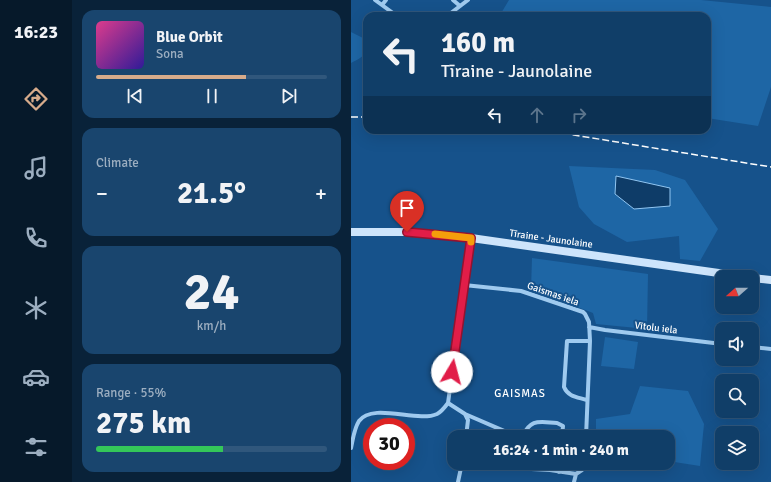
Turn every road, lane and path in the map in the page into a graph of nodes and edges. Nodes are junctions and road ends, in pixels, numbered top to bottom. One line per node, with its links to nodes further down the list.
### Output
1 (375, 0): 5 (street)
2 (386, 0): 5 (street)
3 (453, 0): 6 (street)
4 (468, 0): 6 (street)
5 (382, 5): 7 (street)
6 (460, 6): 8 (street)
7 (392, 12)
8 (452, 12)
9 (351, 232): 10 (main road, Tīraine - Jaunolaine)
10 (471, 238): 11 (main road, Tīraine - Jaunolaine); 14 (street)
11 (715, 272)
12 (759, 279): 13 (main road)
13 (771, 280)
14 (464, 285): 15 (street, Gaismas iela); 21 (street)
15 (589, 327): 16 (street, Gaismas iela); 17 (street, Vītolu iela)
16 (590, 341): 20 (street, Gaismas iela); 20 (street)
17 (715, 343)
18 (759, 348): 19 (street)
19 (771, 349)
20 (587, 400): 27 (street, Gaismas iela)
21 (448, 404): 22 (street); 28 (street)
22 (465, 414): 23 (street); 24 (street)
23 (467, 430)
24 (502, 430)
25 (526, 430): 26 (street)
26 (563, 430)
27 (586, 430)
28 (351, 448)
29 (461, 470): 34 (street)
30 (540, 470): 32 (street)
31 (582, 470): 33 (street)
32 (559, 472): 33 (street)
33 (575, 474): 35 (street)
34 (458, 482)
35 (574, 482)

